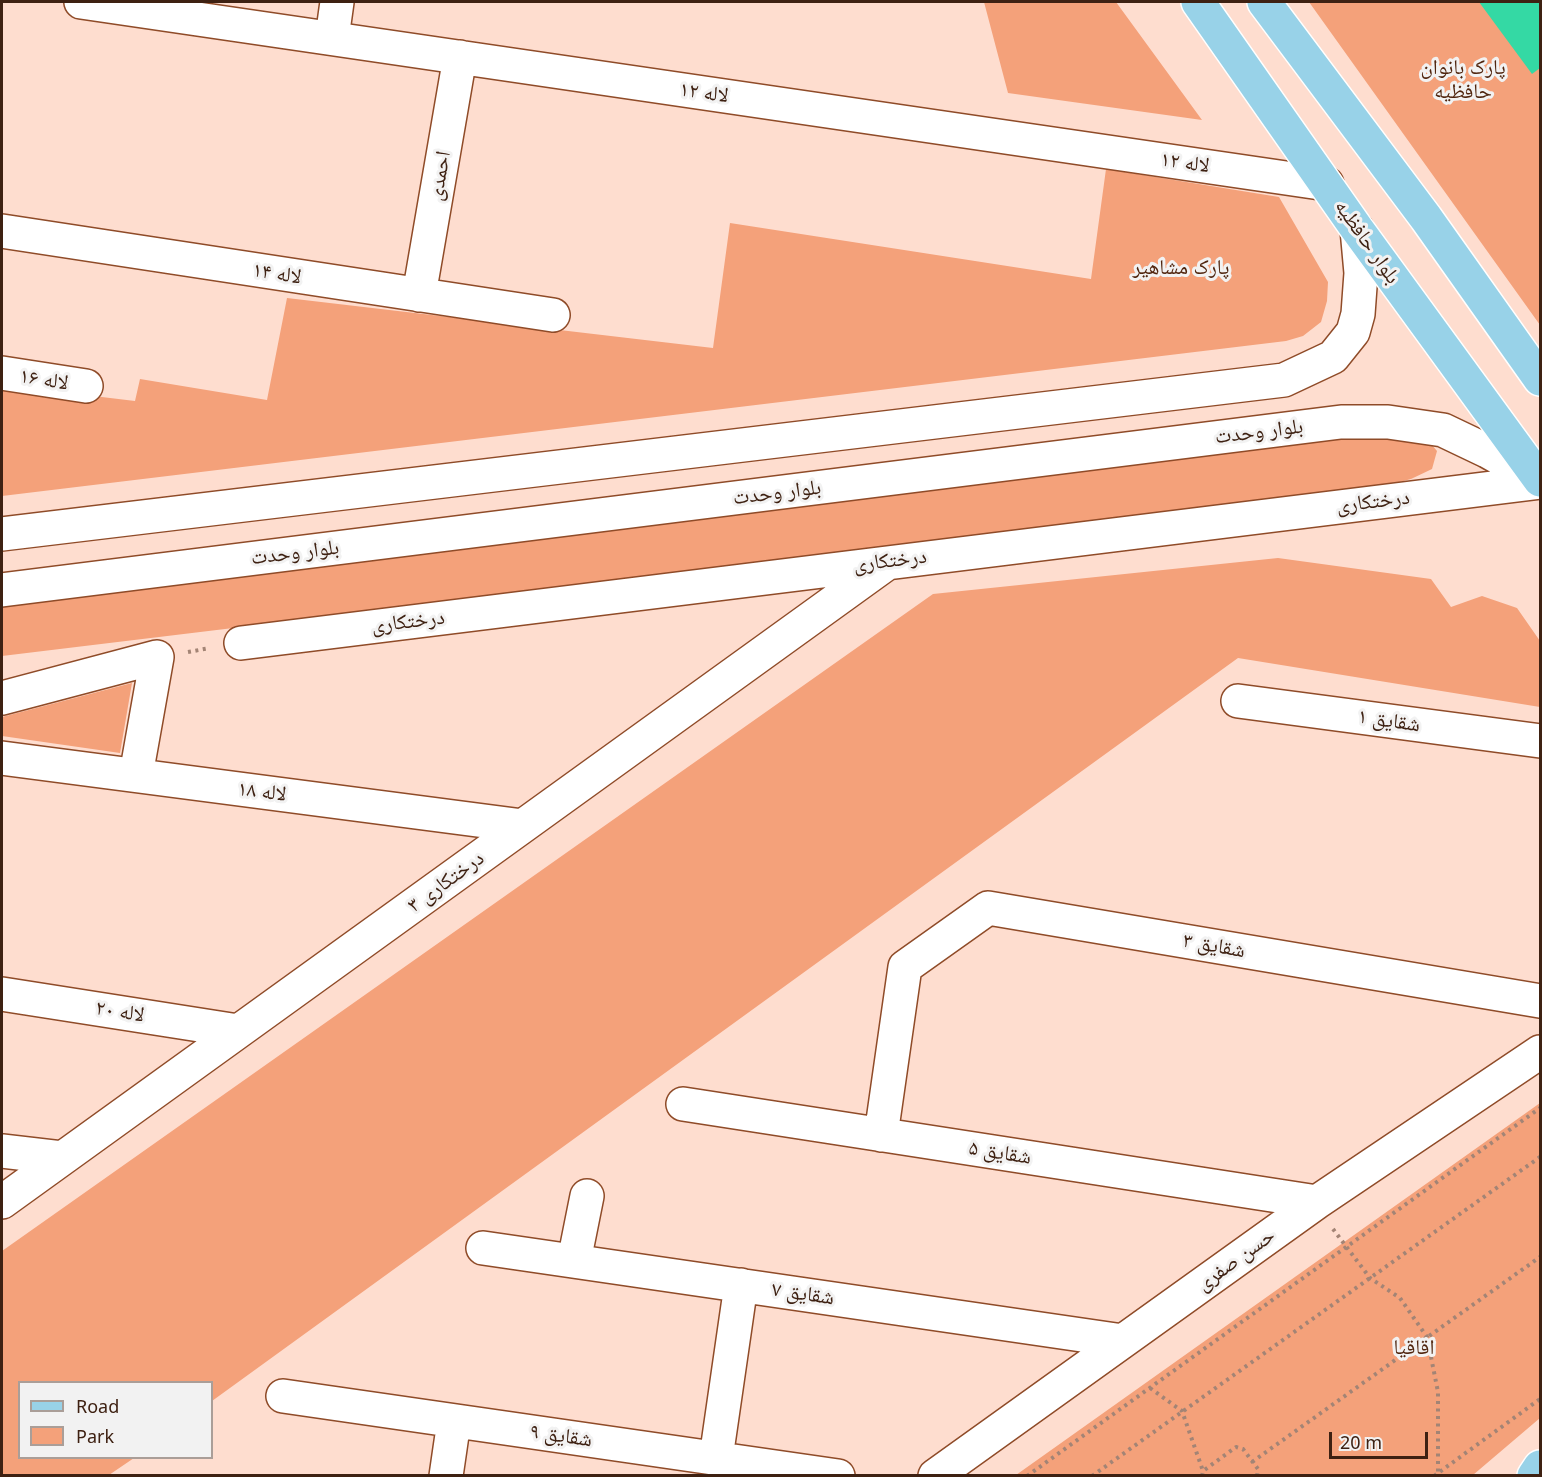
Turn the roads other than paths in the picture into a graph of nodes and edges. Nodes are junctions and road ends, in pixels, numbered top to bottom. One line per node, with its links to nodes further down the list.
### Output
1 (81, 2): 5 (street, لاله ۱۲)
2 (337, 2): 5 (street)
3 (1198, 2): 7 (main road, بلوار حافظیه)
4 (1264, 2): 13 (main road)
5 (332, 38): 6 (street, لاله ۱۲)
6 (460, 57): 7 (street, لاله ۱۲); 10 (street, احمدی)
7 (1327, 184): 8 (main road, بلوار حافظیه)
8 (1357, 229): 15 (main road, بلوار حافظیه); 16 (street)
9 (2, 231): 10 (street, لاله ۱۴)
10 (419, 296): 11 (street, لاله ۱۴)
11 (552, 315)
12 (2, 373): 14 (street, لاله ۱۶)
13 (1540, 379)
14 (86, 387)
15 (1540, 481): 17 (street, درختکاری); 18 (street, بلوار وحدت)
16 (2, 534)
17 (890, 561): 19 (street, درختکاری); 25 (street, درختکاری ۳)
18 (2, 590)
19 (241, 643)
20 (2, 698): 24 (street)
21 (1238, 702): 22 (street, شقایق ۱)
22 (1540, 741)
23 (2, 758): 24 (street, لاله ۱۸)
24 (136, 775): 25 (street, لاله ۱۸)
25 (523, 826): 28 (street, درختکاری ۳)
26 (2, 994): 28 (street, لاله ۲۰)
27 (1540, 1002): 31 (street, شقایق ۳)
28 (238, 1031): 33 (street, درختکاری ۳)
29 (1540, 1052): 36 (street, حسن صفری)
30 (683, 1104): 31 (street, شقایق ۵)
31 (881, 1135): 36 (street, شقایق ۵)
32 (2, 1151): 33 (street)
33 (62, 1158): 35 (street, درختکاری ۳)
34 (587, 1196): 38 (street)
35 (2, 1202)
36 (1317, 1202): 40 (street, حسن صفری)
37 (483, 1248): 38 (street, شقایق ۷)
38 (573, 1261): 39 (street, شقایق ۷)
39 (741, 1285): 40 (street, شقایق ۷); 43 (street)
40 (1123, 1341): 47 (street, حسن صفری)
41 (283, 1396): 42 (street, شقایق ۹)
42 (454, 1421): 43 (street, شقایق ۹); 45 (street)
43 (716, 1458): 46 (street, شقایق ۹)
44 (1540, 1467): 48 (main road)
45 (446, 1476)
46 (838, 1476)
47 (935, 1476)
48 (1534, 1476)

